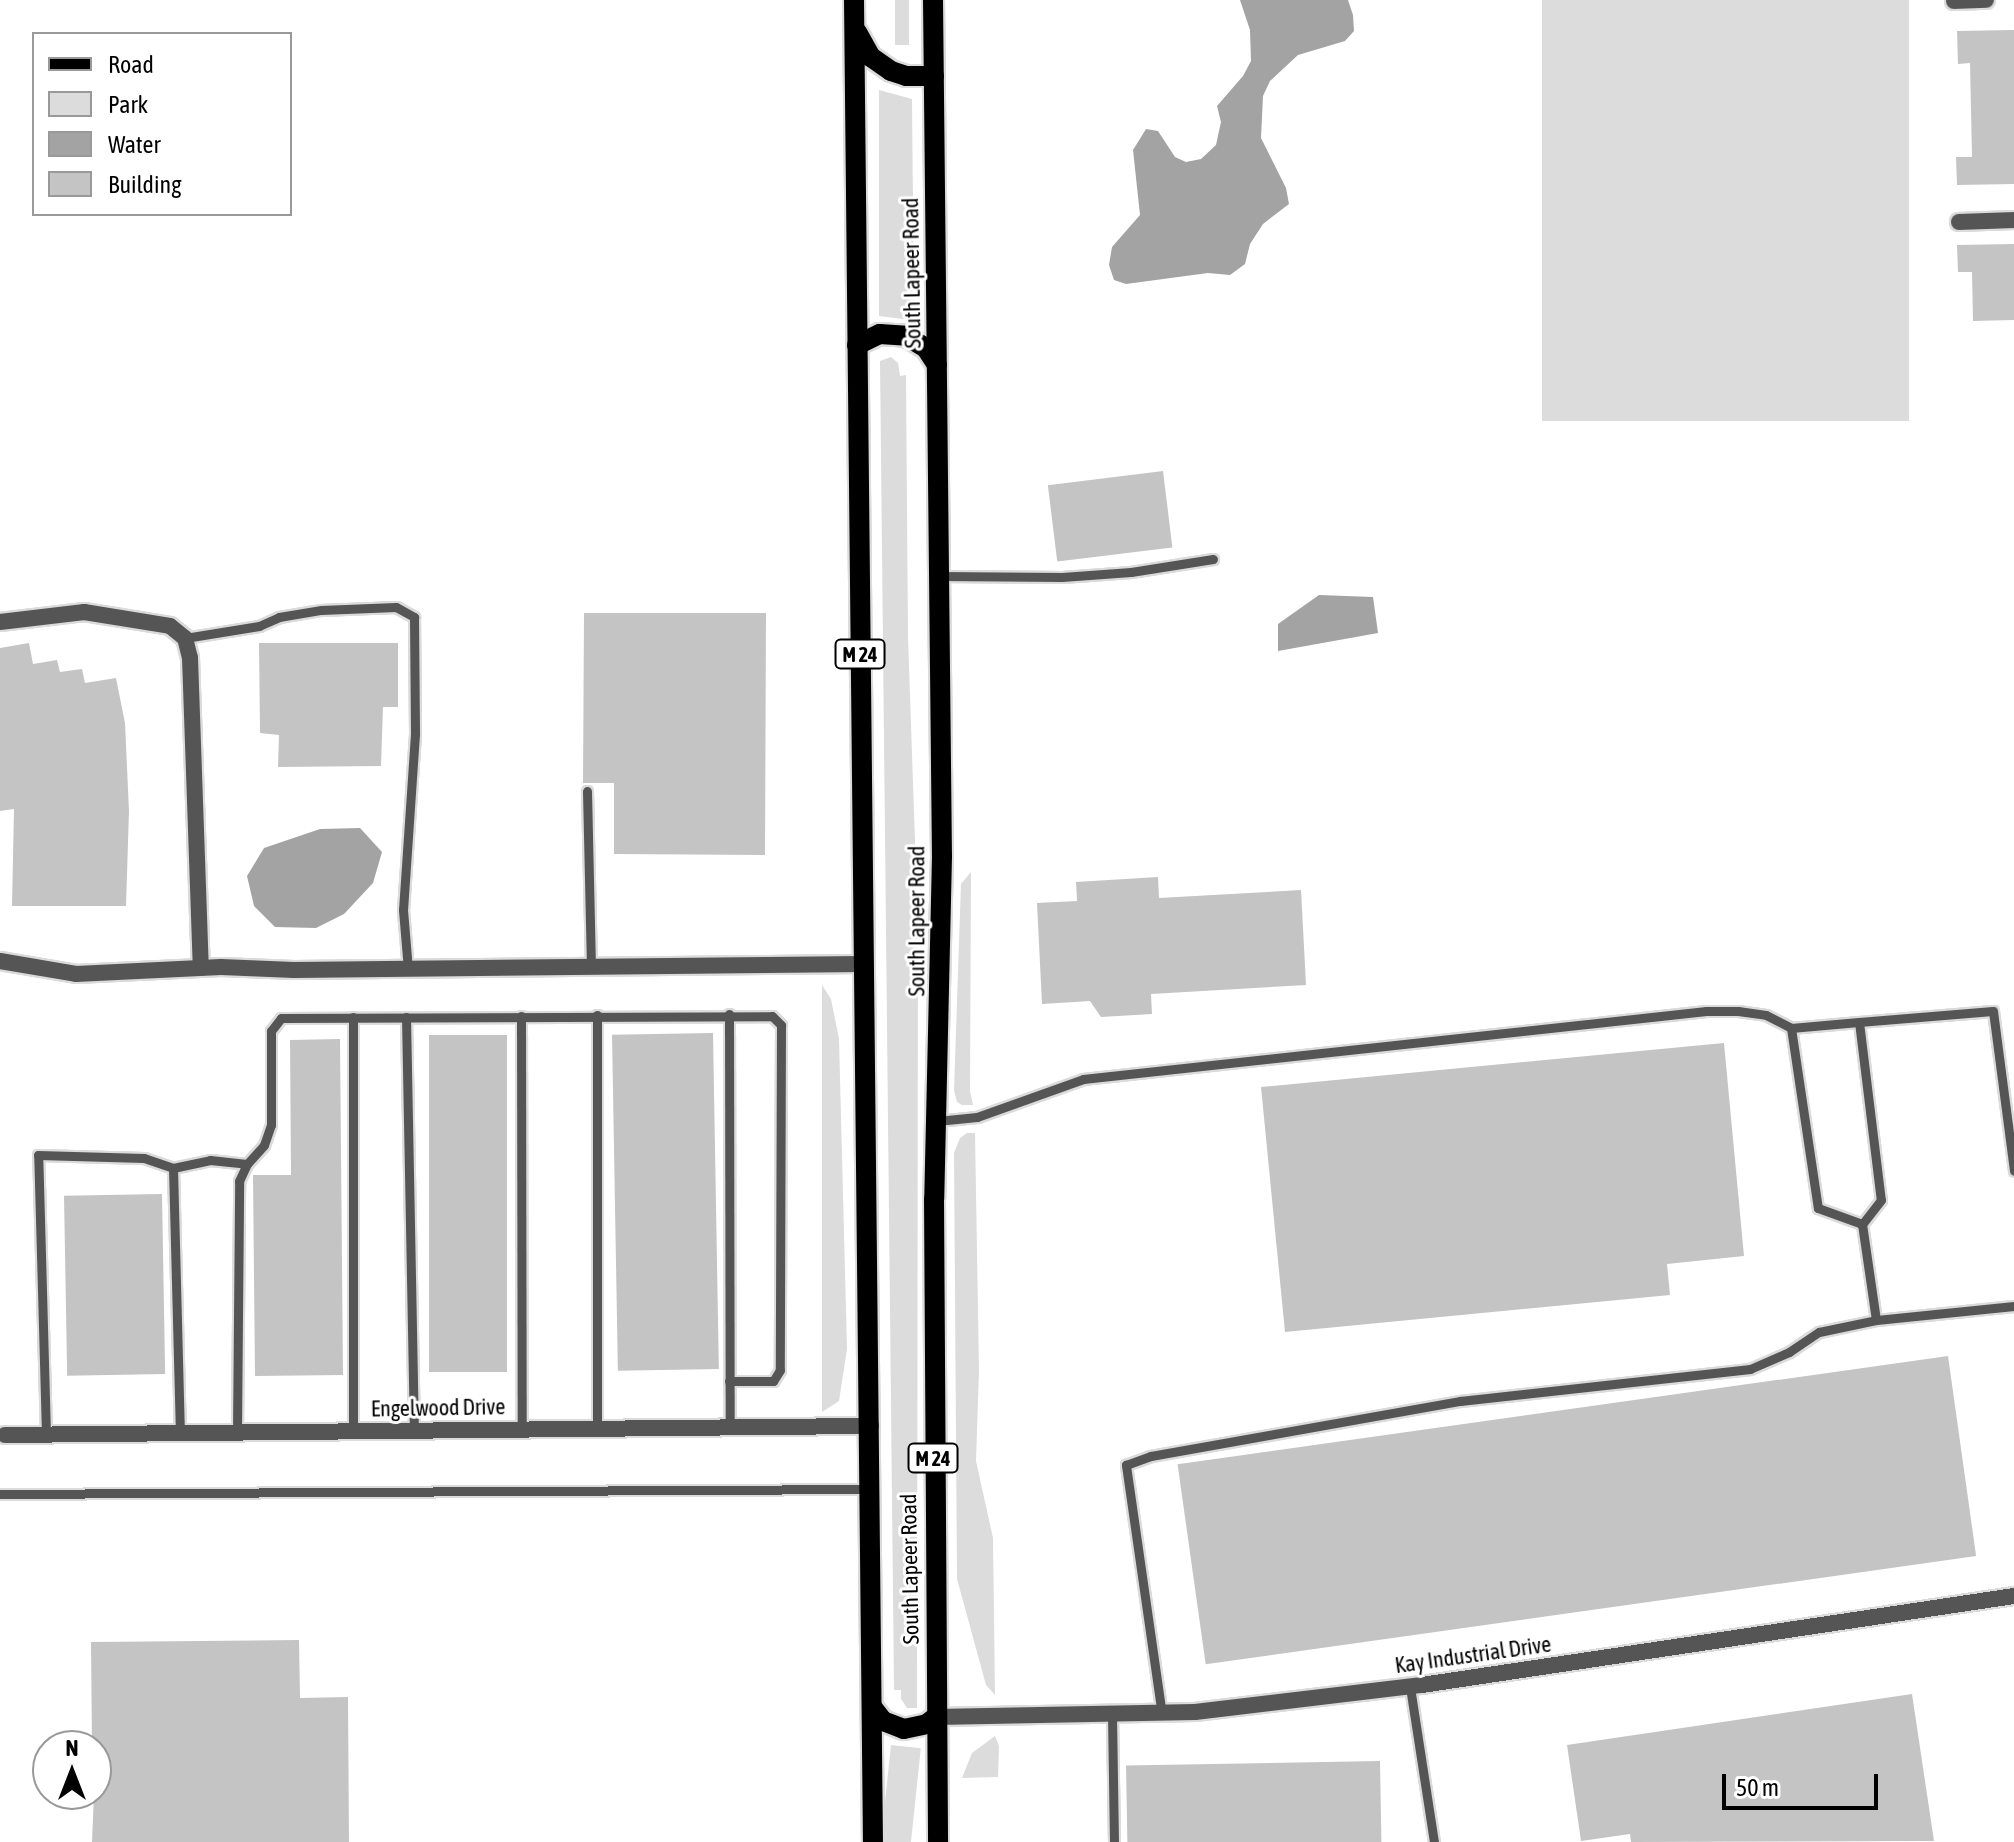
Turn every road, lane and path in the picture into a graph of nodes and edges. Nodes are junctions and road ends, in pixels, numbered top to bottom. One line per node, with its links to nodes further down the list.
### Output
1 (854, 0): 5 (main road, South Lapeer Road / M 24)
2 (933, 0): 6 (main road, South Lapeer Road / M 24)
3 (1986, 0): 4 (street)
4 (1954, 1)
5 (855, 28): 6 (main road); 9 (main road, South Lapeer Road / M 24)
6 (934, 76): 10 (main road, South Lapeer Road / M 24)
7 (2014, 220): 8 (street)
8 (1959, 222)
9 (857, 345): 10 (main road); 17 (main road, South Lapeer Road / M 24)
10 (937, 365): 12 (main road, South Lapeer Road / M 24)
11 (1213, 559): 12 (lane)
12 (938, 576): 28 (main road, South Lapeer Road / M 24)
13 (0, 622): 14 (street)
14 (185, 638): 19 (street); 20 (lane)
15 (587, 791): 18 (lane)
16 (0, 961): 19 (street)
17 (863, 964): 18 (street); 36 (main road, South Lapeer Road / M 24)
18 (591, 967): 20 (street)
19 (201, 968): 20 (street)
20 (408, 970)
21 (729, 1014): 22 (lane); 35 (lane); 35 (lane)
22 (597, 1015): 23 (lane); 38 (lane)
23 (521, 1016): 25 (lane); 39 (lane)
24 (353, 1017): 25 (lane); 29 (lane); 41 (lane)
25 (406, 1017): 40 (lane)
26 (1859, 1022): 27 (lane); 31 (lane); 32 (lane)
27 (1791, 1028): 28 (lane); 32 (lane)
28 (936, 1121): 53 (main road, South Lapeer Road / M 24)
29 (247, 1164): 30 (lane); 42 (lane)
30 (173, 1168): 43 (lane); 45 (lane)
31 (2014, 1171)
32 (1862, 1224): 34 (lane)
33 (2014, 1306): 34 (lane)
34 (1876, 1320): 52 (lane)
35 (729, 1381): 37 (lane)
36 (871, 1426): 37 (street, Engelwood Drive); 46 (main road, South Lapeer Road / M 24)
37 (730, 1427): 38 (street, Engelwood Drive)
38 (597, 1428): 39 (street, Engelwood Drive)
39 (522, 1429): 40 (street, Engelwood Drive)
40 (414, 1430): 41 (street, Engelwood Drive)
41 (353, 1431): 42 (street, Engelwood Drive)
42 (237, 1432): 43 (street, Engelwood Drive)
43 (180, 1433): 45 (street, Engelwood Drive)
44 (2, 1434): 45 (street, Engelwood Drive)
45 (46, 1434)
46 (871, 1489): 47 (lane); 50 (main road, South Lapeer Road / M 24)
47 (0, 1494)
48 (2014, 1596): 49 (street, Kay Industrial Drive)
49 (1410, 1687): 52 (street, Kay Industrial Drive); 57 (lane)
50 (872, 1707): 53 (main road); 54 (main road, South Lapeer Road / M 24)
51 (1112, 1715): 52 (street, Kay Industrial Drive); 53 (street, Kay Industrial Drive); 56 (lane)
52 (1162, 1715)
53 (936, 1717): 55 (main road, South Lapeer Road / M 24)
54 (873, 1842)
55 (938, 1842)
56 (1114, 1842)
57 (1434, 1842)

